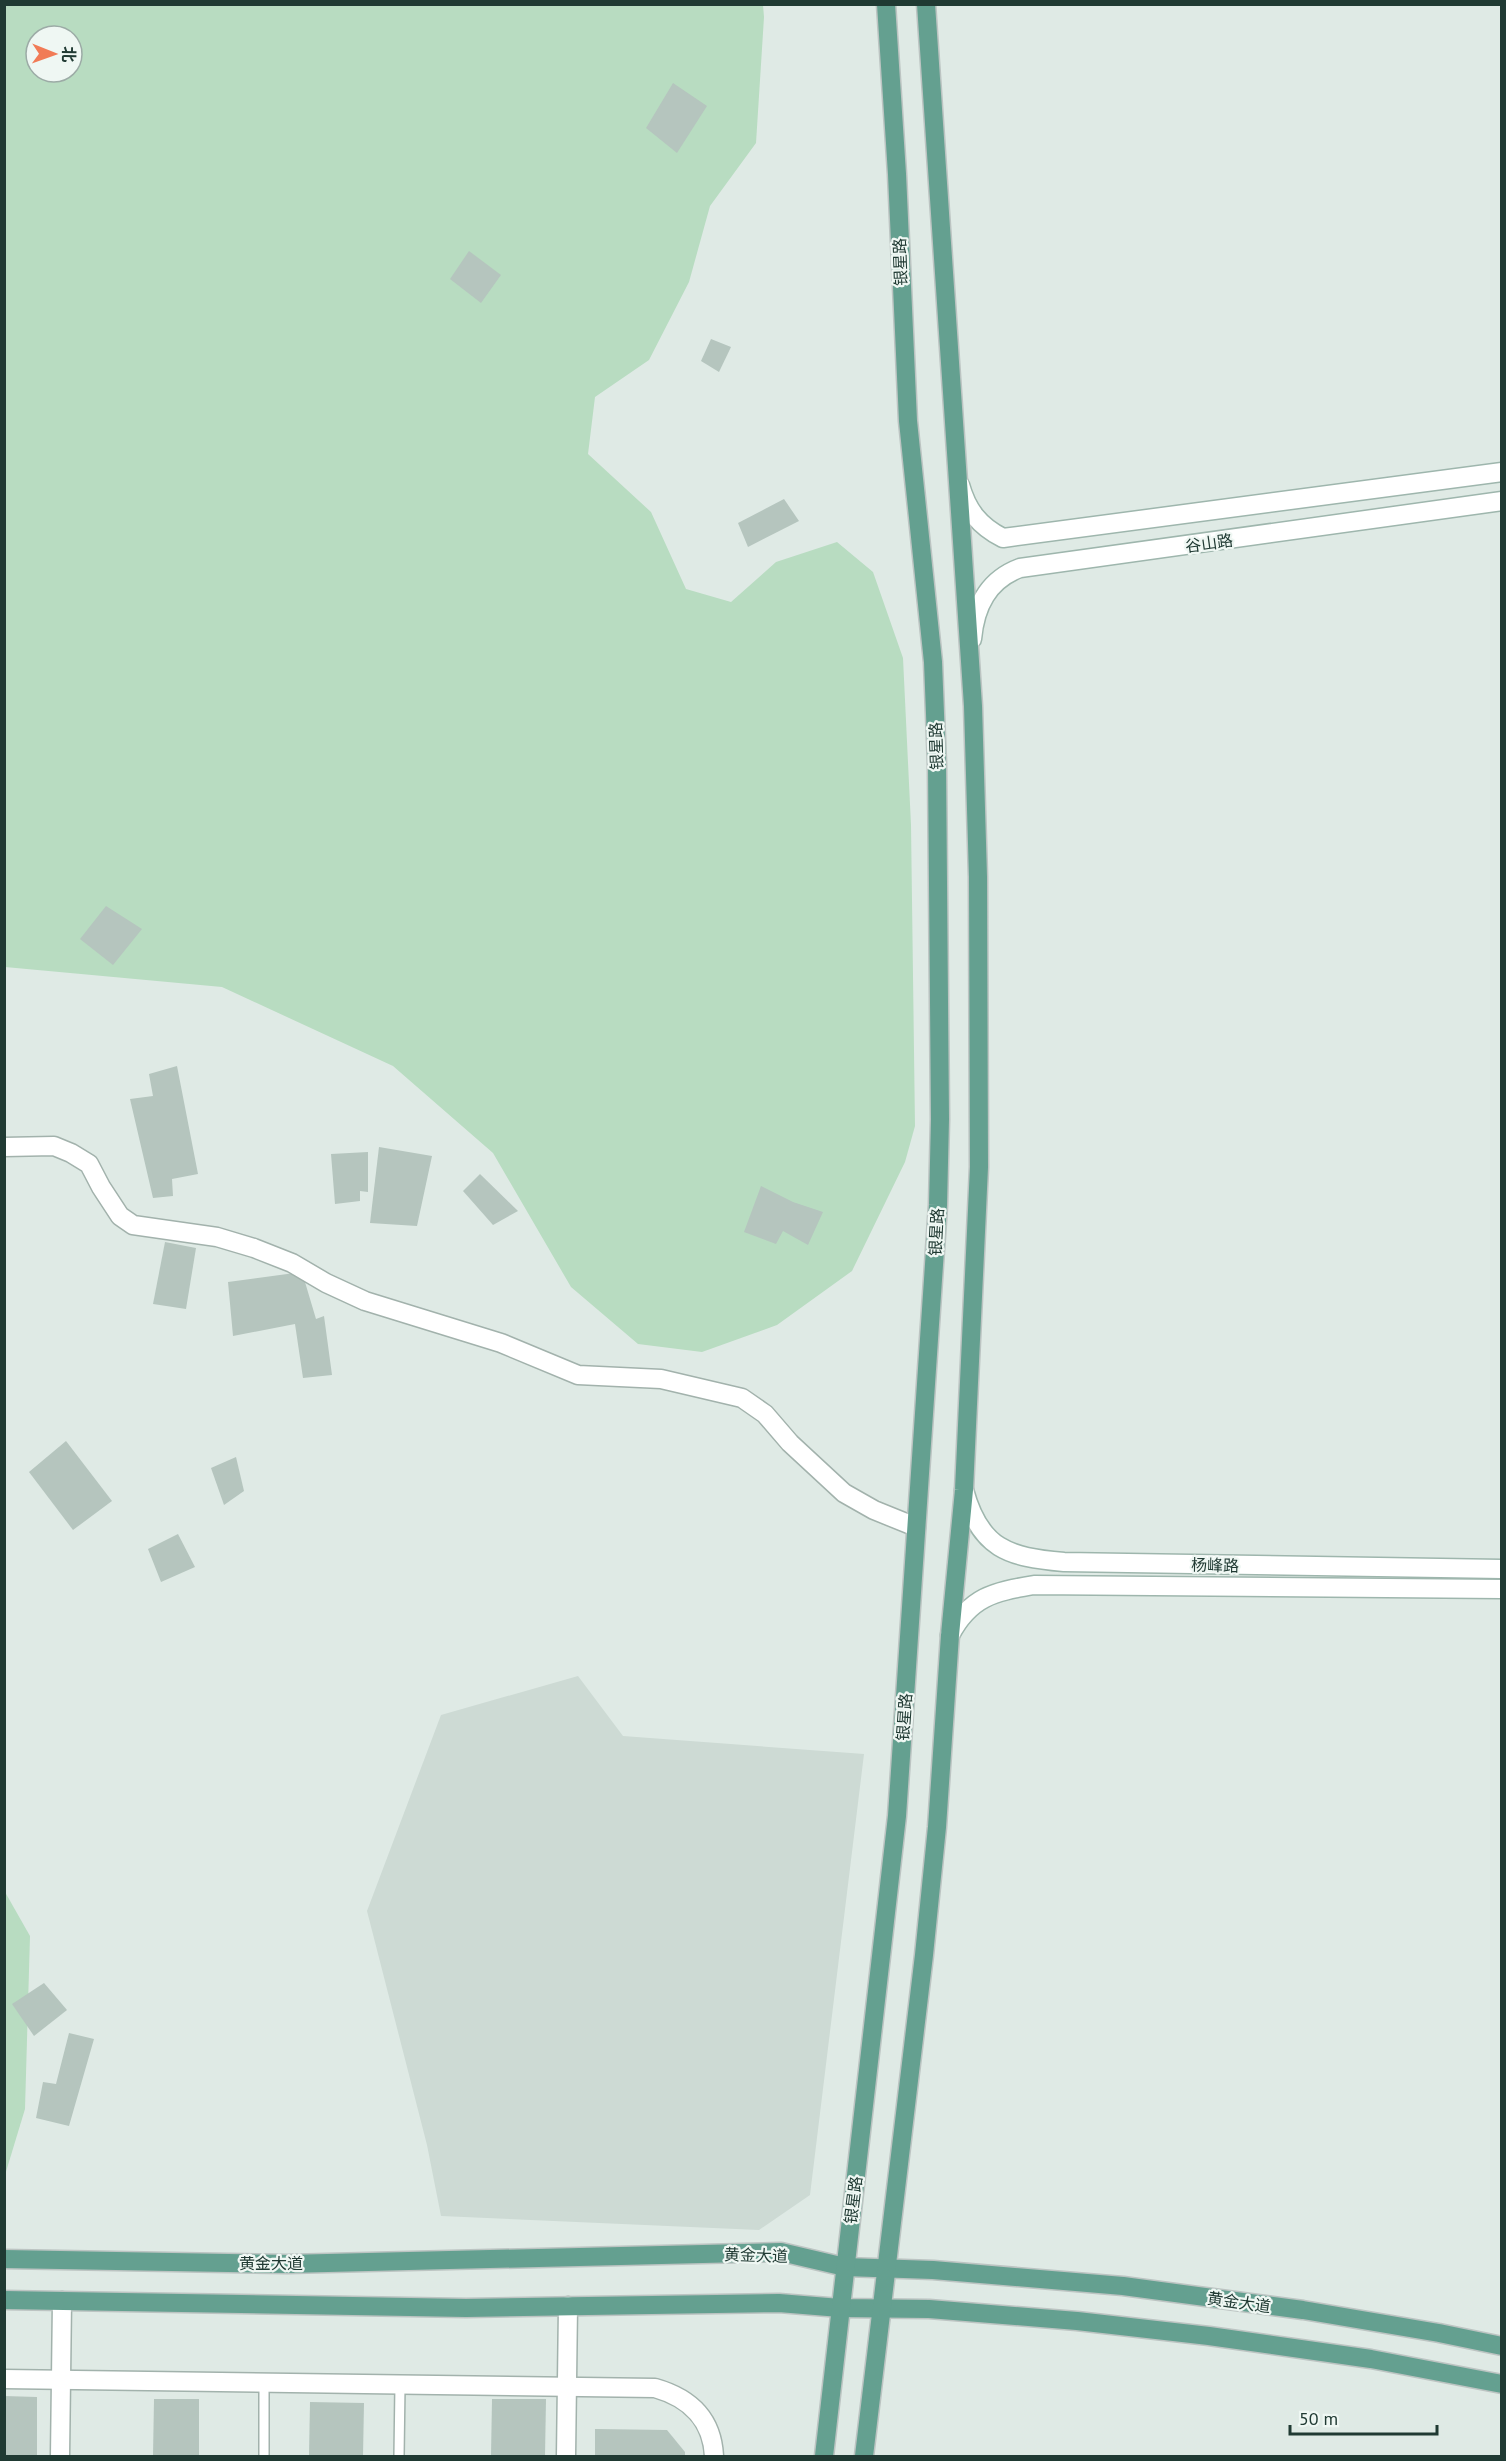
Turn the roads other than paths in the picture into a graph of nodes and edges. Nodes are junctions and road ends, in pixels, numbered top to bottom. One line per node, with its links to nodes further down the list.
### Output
1 (886, 4): 9 (main road, 银星路)
2 (926, 4): 4 (main road)
3 (1502, 472): 4 (main road, 谷山路)
4 (957, 474): 6 (main road)
5 (1502, 501): 6 (main road, 谷山路)
6 (970, 652): 8 (main road)
7 (4, 1147): 9 (main road)
8 (964, 1490): 10 (main road, 杨峰路); 12 (main road)
9 (916, 1527): 14 (main road, 银星路)
10 (1502, 1569)
11 (1502, 1589): 12 (main road, 杨峰路)
12 (950, 1635): 15 (main road)
13 (4, 2259): 14 (main road, 黄金大道)
14 (845, 2267): 15 (main road, 黄金大道); 19 (main road, 银星路)
15 (886, 2269): 20 (main road); 21 (main road, 黄金大道)
16 (4, 2300): 17 (main road)
17 (62, 2301): 18 (main road); 23 (main road)
18 (568, 2306): 19 (main road); 27 (main road)
19 (840, 2308): 20 (main road); 33 (main road, 银星路)
20 (881, 2308): 25 (main road); 34 (main road)
21 (1502, 2346)
22 (4, 2379): 23 (main road)
23 (61, 2380): 24 (main road); 28 (main road)
24 (264, 2384): 26 (main road); 29 (lane)
25 (1502, 2384)
26 (400, 2385): 27 (main road); 30 (lane)
27 (567, 2387): 31 (main road); 32 (main road)
28 (60, 2457)
29 (264, 2457)
30 (399, 2457)
31 (566, 2457)
32 (714, 2457)
33 (824, 2457)
34 (864, 2457)

